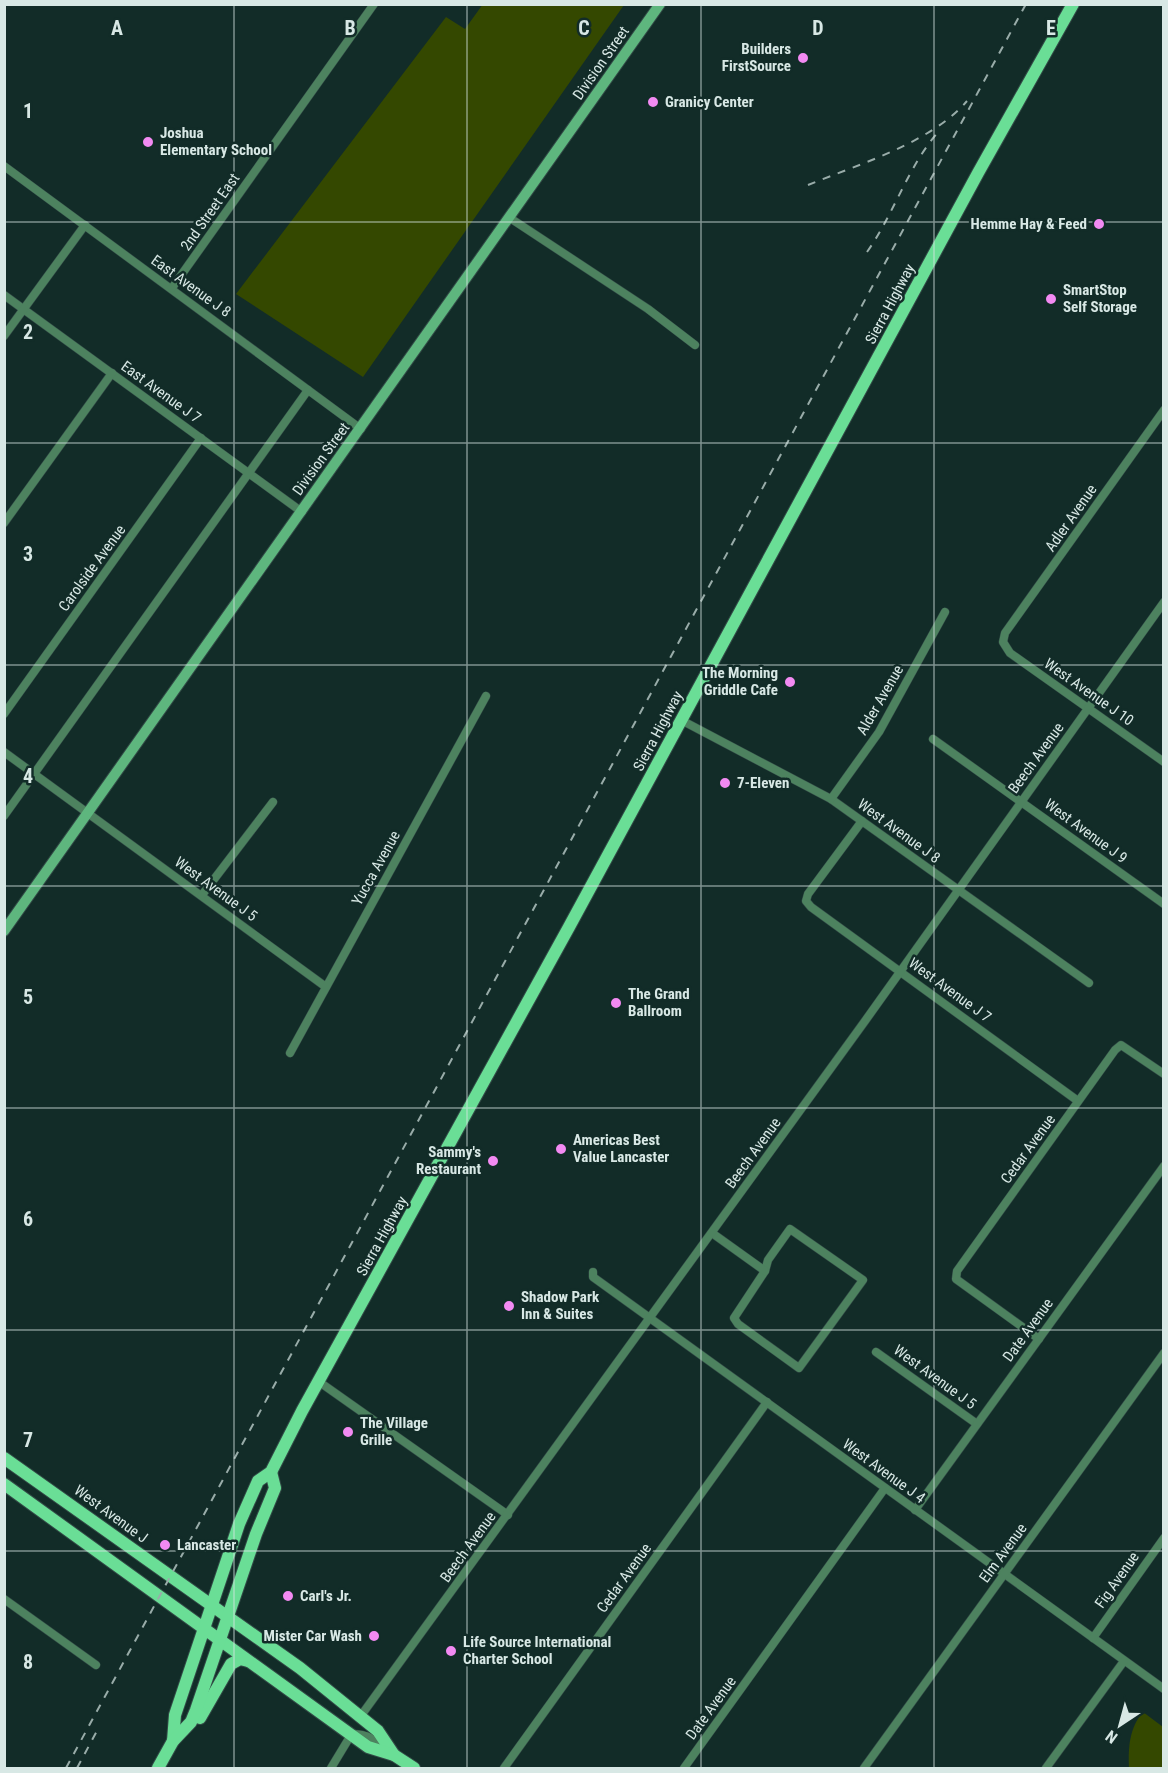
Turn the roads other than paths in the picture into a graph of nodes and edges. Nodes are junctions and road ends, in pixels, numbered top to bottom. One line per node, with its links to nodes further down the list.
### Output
1 (374, 4): 7 (street, 2nd Street East)
2 (660, 4): 5 (main road, Division Street)
3 (1073, 4): 26 (main road, Sierra Highway)
4 (4, 166): 6 (street, East Avenue J 8)
5 (510, 218): 11 (street); 15 (main road, Division Street)
6 (85, 225): 7 (street, East Avenue J 8); 9 (street)
7 (172, 288): 13 (street, East Avenue J 8)
8 (4, 295): 9 (street, East Avenue J 7)
9 (24, 309): 10 (street); 12 (street, East Avenue J 7)
10 (4, 336)
11 (695, 345)
12 (112, 373): 16 (street, East Avenue J 7); 19 (street)
13 (308, 390): 15 (street, East Avenue J 8); 17 (street)
14 (1164, 410): 22 (street, Adler Avenue)
15 (361, 429): 18 (main road, Division Street)
16 (201, 438): 17 (street, East Avenue J 7); 25 (street, Carolside Avenue)
17 (249, 473): 18 (street, East Avenue J 7); 30 (street)
18 (302, 512): 34 (main road, Division Street)
19 (4, 523)
20 (1164, 602): 24 (street, Beech Avenue)
21 (945, 612): 31 (street, Alder Avenue)
22 (1003, 642): 24 (street, West Avenue J 10)
23 (486, 696): 43 (street, Yucca Avenue)
24 (1088, 708): 29 (street, West Avenue J 10); 32 (street, Beech Avenue)
25 (4, 714)
26 (681, 720): 31 (street, West Avenue J 8); 55 (main road, Sierra Highway)
27 (933, 739): 32 (street, West Avenue J 9)
28 (4, 752): 30 (street, West Avenue J 5)
29 (1164, 762)
30 (35, 774): 34 (street, West Avenue J 5); 35 (street)
31 (831, 799): 36 (street, West Avenue J 8)
32 (1022, 801): 37 (street, Beech Avenue); 39 (street, West Avenue J 9)
33 (273, 802): 38 (street)
34 (89, 813): 38 (street, West Avenue J 5); 40 (main road, Division Street)
35 (4, 816)
36 (862, 821): 37 (street, West Avenue J 8); 41 (street, West Avenue J 7)
37 (958, 890): 41 (street, Beech Avenue); 42 (street, West Avenue J 8)
38 (202, 895): 43 (street, West Avenue J 5)
39 (1164, 904)
40 (4, 931)
41 (901, 971): 46 (street, West Avenue J 7); 48 (street, Beech Avenue)
42 (1089, 983)
43 (326, 987): 44 (street, Yucca Avenue)
44 (291, 1053)
45 (1164, 1074): 46 (street, Cedar Avenue)
46 (1078, 1101): 52 (street, Cedar Avenue)
47 (1164, 1166): 52 (street, Date Avenue)
48 (712, 1233): 49 (street); 51 (street, Beech Avenue)
49 (765, 1271): 49 (street)
50 (593, 1272): 51 (street, West Avenue J 4)
51 (650, 1318): 56 (street, West Avenue J 4); 63 (street, Beech Avenue)
52 (1039, 1339): 57 (street, Date Avenue)
53 (876, 1352): 57 (street, West Avenue J 5)
54 (1164, 1353): 65 (street, Elm Avenue)
55 (318, 1381): 59 (main road, Sierra Highway); 63 (street)
56 (767, 1402): 61 (street, West Avenue J 4); 83 (street, Cedar Avenue)
57 (977, 1424): 62 (street, Date Avenue)
58 (4, 1458): 67 (main road, West Avenue J)
59 (271, 1472): 67 (main road, Sierra Highway); 68 (main road, Sierra Highway)
60 (4, 1484): 69 (main road, West Avenue J)
61 (885, 1488): 62 (street, West Avenue J 4); 84 (street, Date Avenue)
62 (915, 1510): 65 (street, West Avenue J 4)
63 (508, 1515): 76 (street, Beech Avenue)
64 (1164, 1538): 70 (street, Fig Avenue)
65 (1005, 1575): 70 (street, West Avenue J 4); 85 (street, Elm Avenue)
66 (4, 1599): 74 (street)
67 (212, 1604): 68 (main road, West Avenue J); 69 (main road, Sierra Highway)
68 (228, 1616): 71 (main road, Sierra Highway); 76 (main road, West Avenue J)
69 (203, 1628): 71 (main road, West Avenue J); 78 (main road, Sierra Highway)
70 (1093, 1638): 73 (street, West Avenue J 4)
71 (219, 1640): 72 (main road, West Avenue J); 78 (main road, Sierra Highway)
72 (248, 1660): 77 (main road, West Avenue J); 78 (main road)
73 (1124, 1661): 75 (street, West Avenue J 4); 86 (street)
74 (96, 1665)
75 (1164, 1689)
76 (360, 1717): 79 (main road, West Avenue J)
77 (351, 1735): 79 (main road, West Avenue J); 81 (street)
78 (173, 1741): 80 (main road, Sierra Highway)
79 (394, 1755): 82 (main road, West Avenue J)
80 (158, 1768)
81 (331, 1768)
82 (414, 1768)
83 (504, 1768)
84 (684, 1768)
85 (864, 1768)
86 (1046, 1768)

